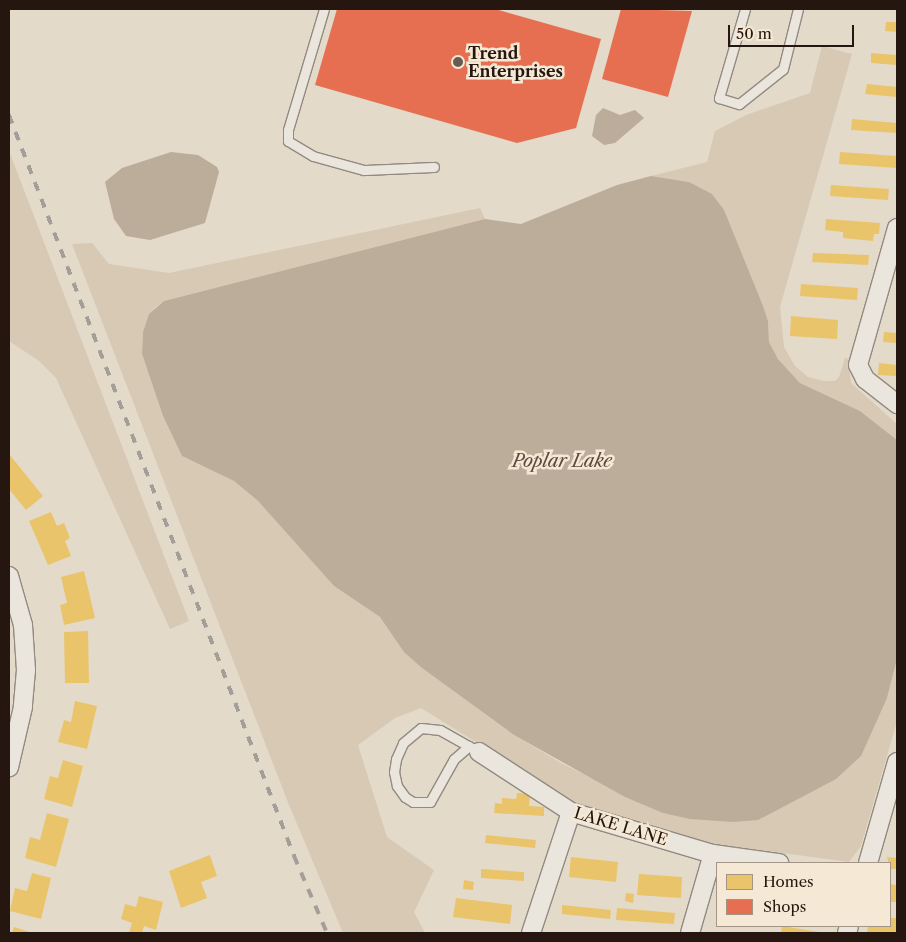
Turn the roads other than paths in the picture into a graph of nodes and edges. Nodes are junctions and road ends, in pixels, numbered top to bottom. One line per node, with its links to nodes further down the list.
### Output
1 (324, 9): 4 (lane)
2 (745, 9): 3 (lane)
3 (798, 9)
4 (434, 168)
5 (897, 228): 6 (street)
6 (897, 404)
7 (9, 576): 8 (street)
8 (16, 627): 11 (street)
9 (474, 749): 9 (lane); 12 (street, LAKE LANE)
10 (897, 762): 15 (street)
11 (9, 766)
12 (571, 812): 13 (street, LAKE LANE); 16 (street)
13 (713, 854): 14 (street, LAKE LANE); 17 (street)
14 (772, 862)
15 (868, 862)
16 (531, 933)
17 (690, 933)

